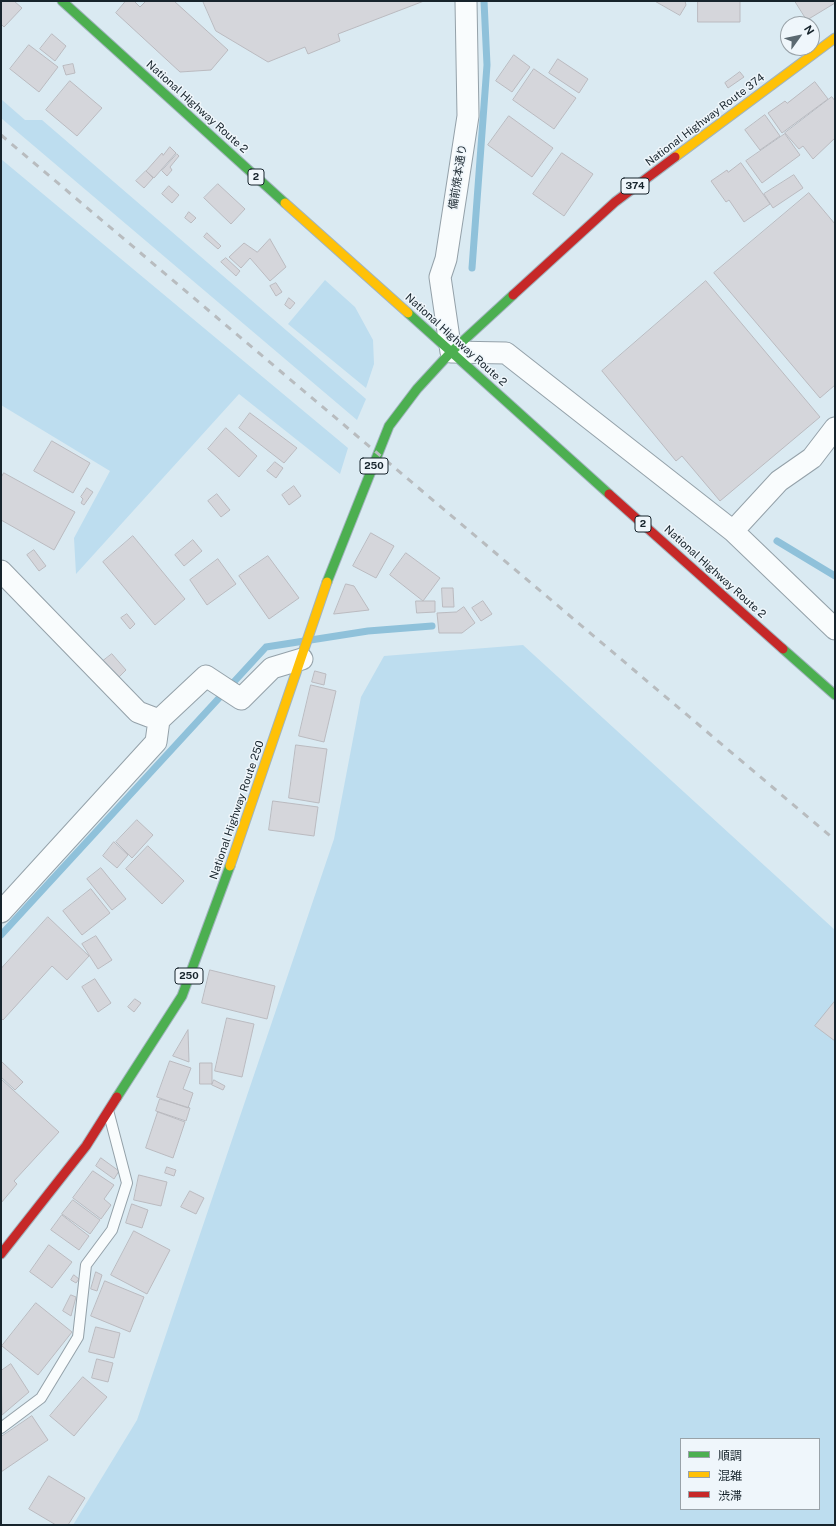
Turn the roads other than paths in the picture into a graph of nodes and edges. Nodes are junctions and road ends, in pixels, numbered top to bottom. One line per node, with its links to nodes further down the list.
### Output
1 (62, 1): 4 (highway, National Highway Route 2 / 2)
2 (466, 1): 4 (street, 備前焼本通り)
3 (834, 40): 4 (highway, National Highway Route 374 / 374)
4 (451, 352): 6 (street); 9 (highway, National Highway Route 250 / 250); 10 (highway, National Highway Route 2 / 2)
5 (835, 428): 6 (street)
6 (734, 531): 8 (street)
7 (1, 571): 11 (street)
8 (835, 629)
9 (302, 659): 11 (street); 13 (highway, National Highway Route 250 / 250)
10 (835, 695)
11 (159, 720): 12 (street)
12 (1, 912)
13 (108, 1112): 14 (highway, National Highway Route 250 / 250); 15 (lane)
14 (1, 1254)
15 (1, 1428)

